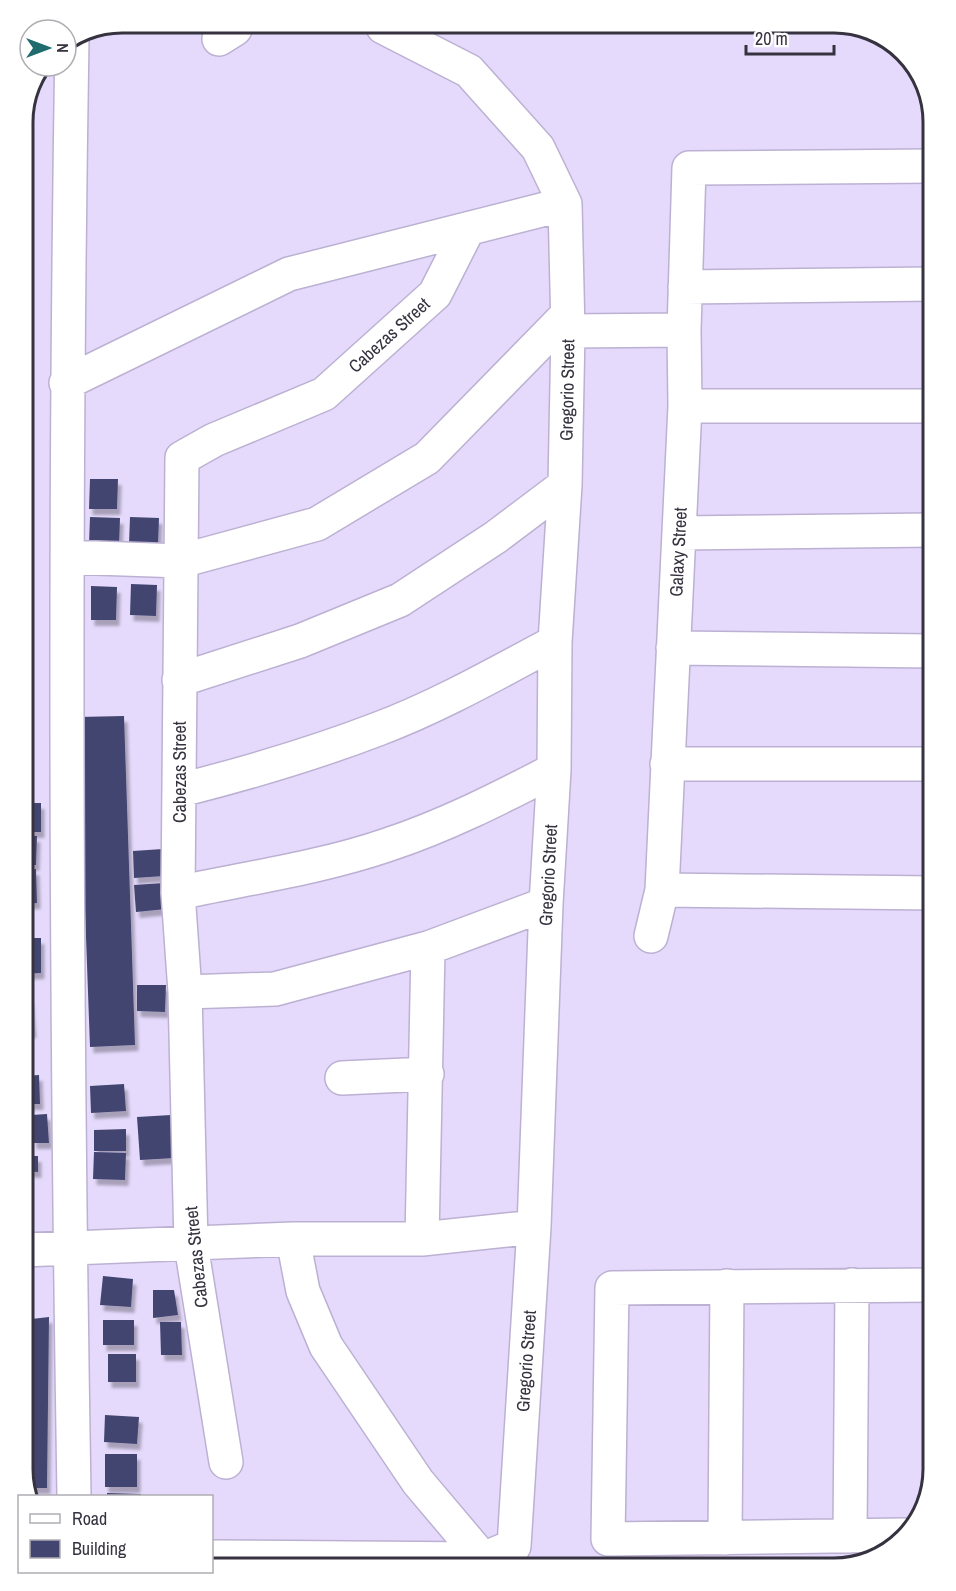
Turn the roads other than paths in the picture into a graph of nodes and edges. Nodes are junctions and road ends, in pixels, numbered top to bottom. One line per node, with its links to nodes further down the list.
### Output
1 (395, 33): 4 (street)
2 (71, 78): 10 (street)
3 (923, 166): 7 (street, Galaxy Street)
4 (566, 204): 5 (street); 8 (street, Gregorio Street)
5 (468, 229): 10 (street); 17 (street, Cabezas Street)
6 (923, 284): 7 (street)
7 (685, 287): 9 (street, Galaxy Street)
8 (567, 323): 9 (street); 13 (street, Gregorio Street); 17 (street)
9 (684, 330): 11 (street, Galaxy Street)
10 (66, 383): 16 (street)
11 (685, 406): 12 (street); 15 (street, Galaxy Street)
12 (923, 406)
13 (565, 485): 18 (street, Gregorio Street); 21 (street)
14 (923, 530): 15 (street)
15 (679, 533): 19 (street, Galaxy Street)
16 (67, 557): 17 (street); 39 (street)
17 (181, 561): 21 (street, Cabezas Street)
18 (555, 642): 24 (street, Gregorio Street); 25 (street)
19 (673, 648): 20 (street); 22 (street, Galaxy Street)
20 (923, 651)
21 (179, 680): 25 (street, Cabezas Street)
22 (668, 764): 23 (street); 26 (street, Galaxy Street)
23 (923, 764)
24 (554, 770): 27 (street); 29 (street, Gregorio Street)
25 (181, 790): 27 (street, Cabezas Street)
26 (662, 890): 28 (street); 30 (street, Galaxy Street)
27 (178, 892): 32 (street, Cabezas Street)
28 (923, 893)
29 (546, 904): 31 (street); 35 (street, Gregorio Street)
30 (651, 936)
31 (428, 948): 32 (street); 33 (street)
32 (184, 992): 38 (street, Cabezas Street)
33 (427, 1074): 34 (street); 37 (street)
34 (342, 1078)
35 (534, 1227): 37 (street); 52 (street, Gregorio Street)
36 (293, 1239): 37 (street); 38 (street); 51 (street)
37 (422, 1239)
38 (191, 1245): 39 (street); 44 (street, Cabezas Street)
39 (70, 1247): 40 (street); 45 (street)
40 (33, 1249)
41 (923, 1284): 42 (street)
42 (852, 1285): 43 (street); 47 (street)
43 (727, 1286): 48 (street); 48 (street)
44 (226, 1462)
45 (74, 1495)
46 (894, 1535): 47 (street)
47 (850, 1536): 48 (street)
48 (725, 1538)
49 (213, 1557): 50 (street)
50 (348, 1558)
51 (482, 1558)
52 (485, 1558)

